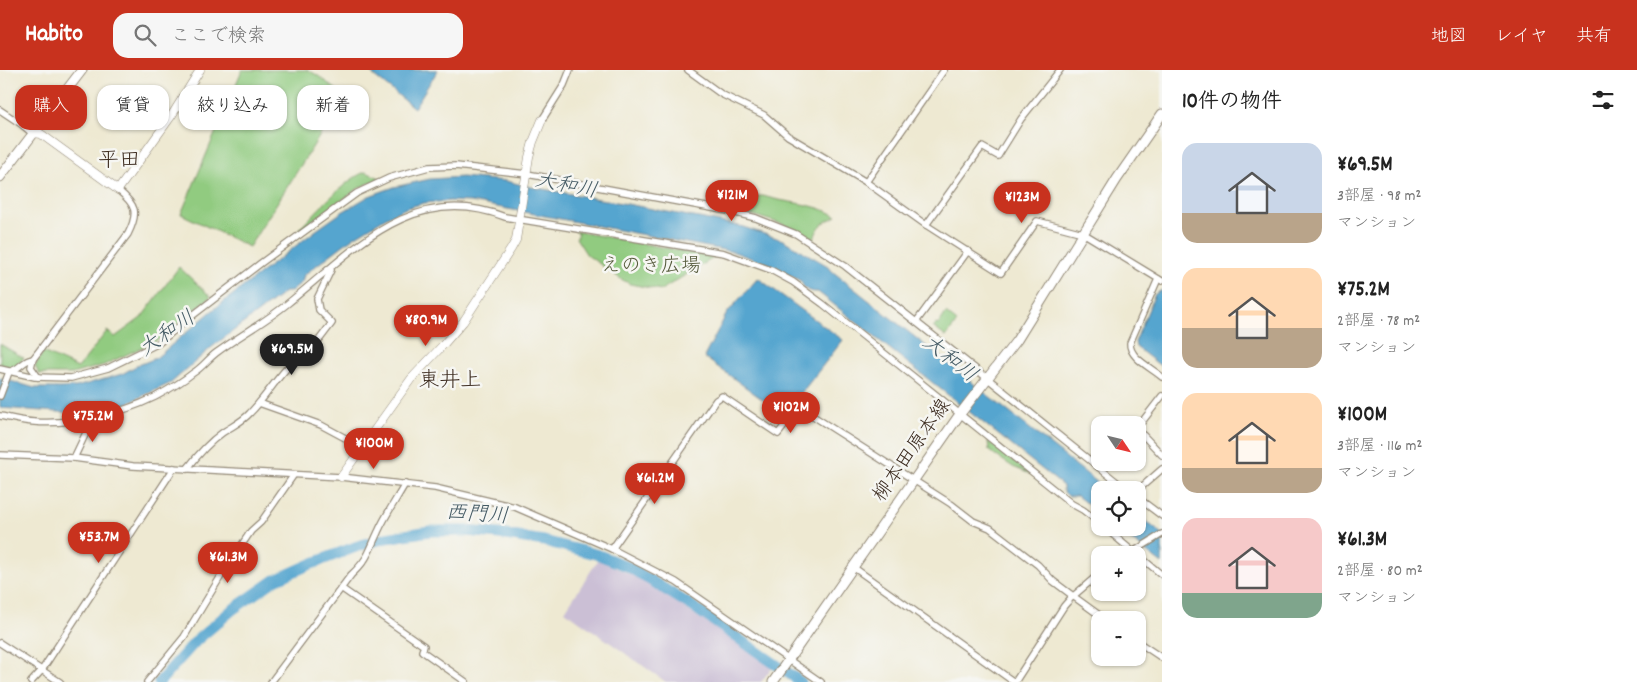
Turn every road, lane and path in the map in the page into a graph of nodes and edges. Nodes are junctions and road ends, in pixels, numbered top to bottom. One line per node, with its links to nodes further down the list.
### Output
1 (82, 70): 10 (main road)
2 (200, 70): 14 (street)
3 (570, 70): 9 (street)
4 (688, 70): 13 (street)
5 (944, 70): 13 (street)
6 (1060, 70): 16 (street)
7 (0, 110): 10 (street)
8 (1162, 114): 17 (main road, 柳本田原本線)
9 (542, 120): 11 (street)
10 (33, 134): 12 (main road); 14 (street)
11 (527, 176): 15 (street); 21 (street); 25 (street)
12 (0, 177)
13 (866, 182): 16 (street)
14 (118, 190): 22 (street)
15 (519, 217): 19 (street); 31 (street); 36 (street)
16 (926, 225): 18 (street)
17 (1083, 233): 18 (street); 20 (street); 27 (main road, 柳本田原本線)
18 (968, 251): 21 (street)
19 (333, 265): 30 (street); 34 (street)
20 (1160, 280): 26 (street)
21 (916, 322): 27 (street)
22 (33, 359): 24 (street); 25 (street)
23 (0, 369): 24 (street)
24 (8, 373): 25 (street); 28 (street)
25 (38, 377)
26 (1162, 377)
27 (987, 379): 31 (main road, 柳本田原本線); 46 (street)
28 (0, 396)
29 (1162, 396): 33 (street)
30 (259, 402): 36 (street); 41 (street)
31 (960, 413): 45 (main road, 柳本田原本線); 51 (street)
32 (0, 416): 34 (street)
33 (1146, 417)
34 (93, 418): 39 (street)
35 (1146, 438): 38 (street)
36 (362, 447): 44 (street)
37 (0, 455): 39 (street)
38 (1162, 455)
39 (74, 458): 40 (street)
40 (174, 468): 41 (street); 68 (street)
41 (186, 469): 43 (street)
42 (1162, 469): 47 (street)
43 (293, 476): 44 (street); 71 (street)
44 (341, 477): 48 (street)
45 (914, 480): 56 (street); 58 (main road, 柳本田原本線); 62 (street)
46 (1116, 481)
47 (1146, 483)
48 (406, 484): 56 (street); 61 (street)
49 (1146, 504): 50 (street)
50 (1162, 516)
51 (1091, 517)
52 (1162, 534): 55 (street)
53 (1114, 536): 54 (street)
54 (1126, 546)
55 (1144, 546)
56 (612, 549): 67 (street)
57 (1146, 562): 59 (street)
58 (853, 567): 67 (main road, 柳本田原本線); 76 (street)
59 (1162, 575)
60 (1091, 580): 62 (street)
61 (341, 588): 72 (street); 73 (street)
62 (1072, 596): 63 (street); 76 (street)
63 (1093, 611)
64 (0, 643): 68 (street)
65 (1146, 647): 66 (street)
66 (1162, 658)
67 (788, 662): 74 (main road, 柳本田原本線); 75 (street)
68 (42, 670): 69 (street); 70 (street)
69 (31, 682)
70 (60, 682)
71 (147, 682)
72 (271, 682)
73 (466, 682)
74 (773, 682)
75 (821, 682)
76 (1014, 682)

